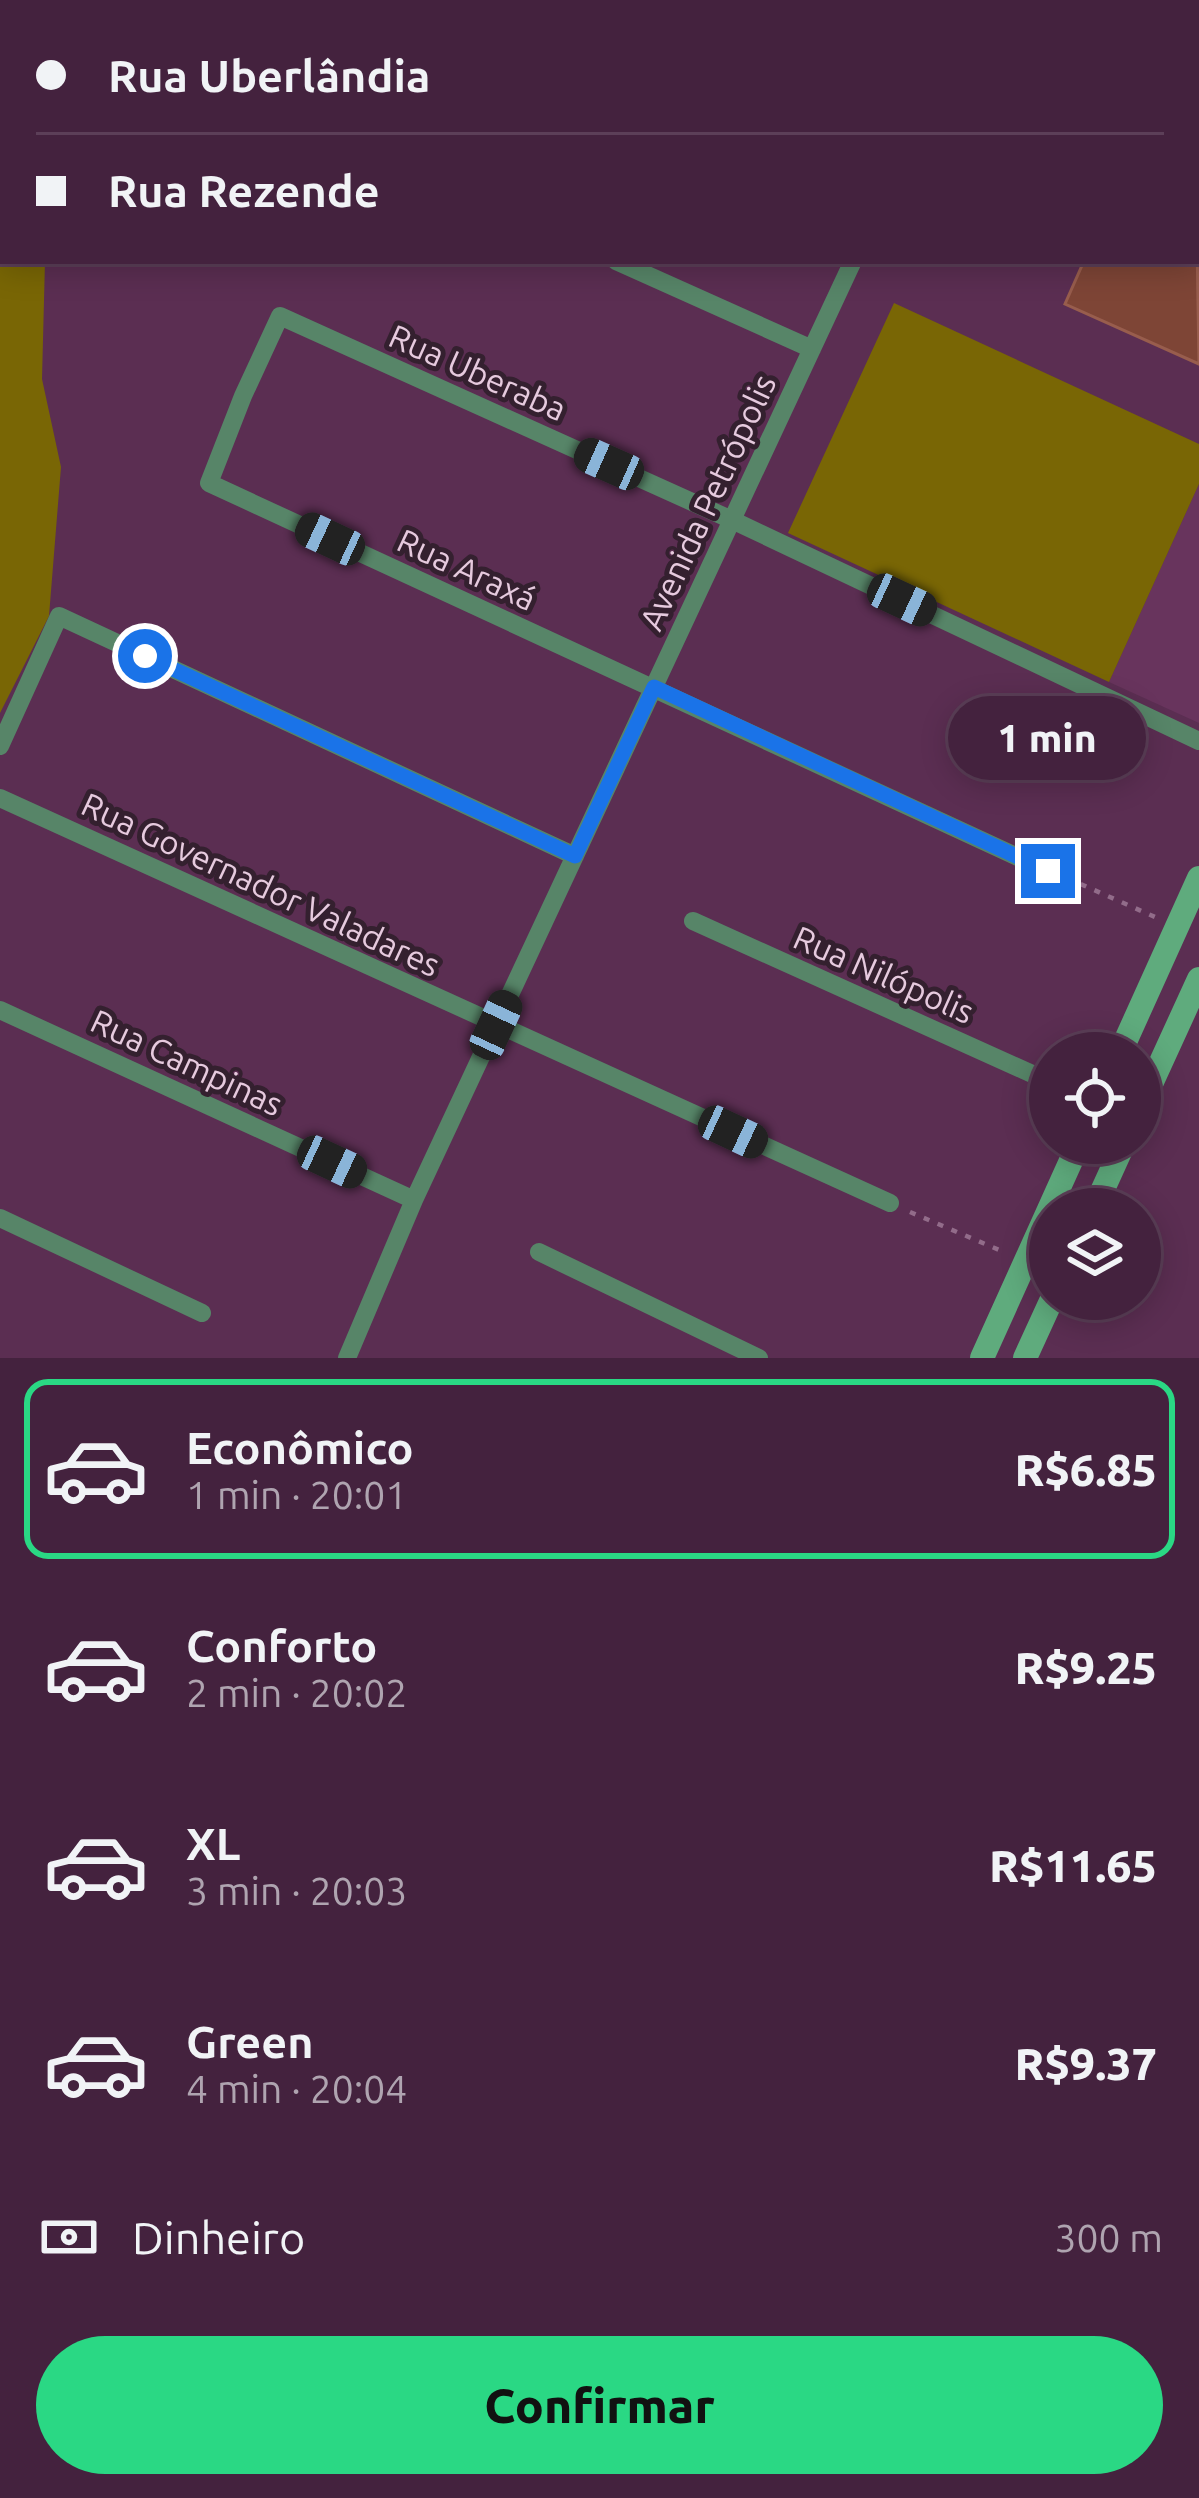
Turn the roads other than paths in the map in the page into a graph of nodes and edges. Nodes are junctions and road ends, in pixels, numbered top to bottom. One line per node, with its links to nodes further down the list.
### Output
1 (623, 264): 3 (street)
2 (852, 264): 3 (street, Avenida Petrópolis)
3 (812, 349): 5 (street, Avenida Petrópolis)
4 (243, 396): 5 (street, Rua Uberaba); 6 (street, Rua Araxá)
5 (732, 520): 6 (street, Avenida Petrópolis); 7 (street)
6 (654, 687): 10 (street, Avenida Petrópolis); 11 (street)
7 (1199, 740)
8 (0, 746): 10 (street)
9 (0, 798): 16 (street, Rua Governador Valadares)
10 (575, 856): 16 (street, Avenida Petrópolis)
11 (1048, 871)
12 (1199, 878): 17 (street)
13 (692, 921): 19 (street, Rua Nilópolis)
14 (1199, 979): 18 (street)
15 (0, 1010): 21 (street, Rua Campinas)
16 (496, 1025): 21 (street, Avenida Petrópolis); 22 (street, Rua Governador Valadares)
17 (1129, 1032)
18 (1161, 1062)
19 (1029, 1073)
20 (1070, 1164): 26 (street)
21 (414, 1200): 28 (street, Avenida Petrópolis)
22 (890, 1203)
23 (0, 1218): 25 (street)
24 (539, 1252): 29 (street)
25 (202, 1313)
26 (1000, 1318): 30 (street); 31 (street)
27 (1042, 1320): 32 (street)
28 (347, 1358)
29 (759, 1358)
30 (982, 1358)
31 (995, 1358)
32 (1025, 1358)

